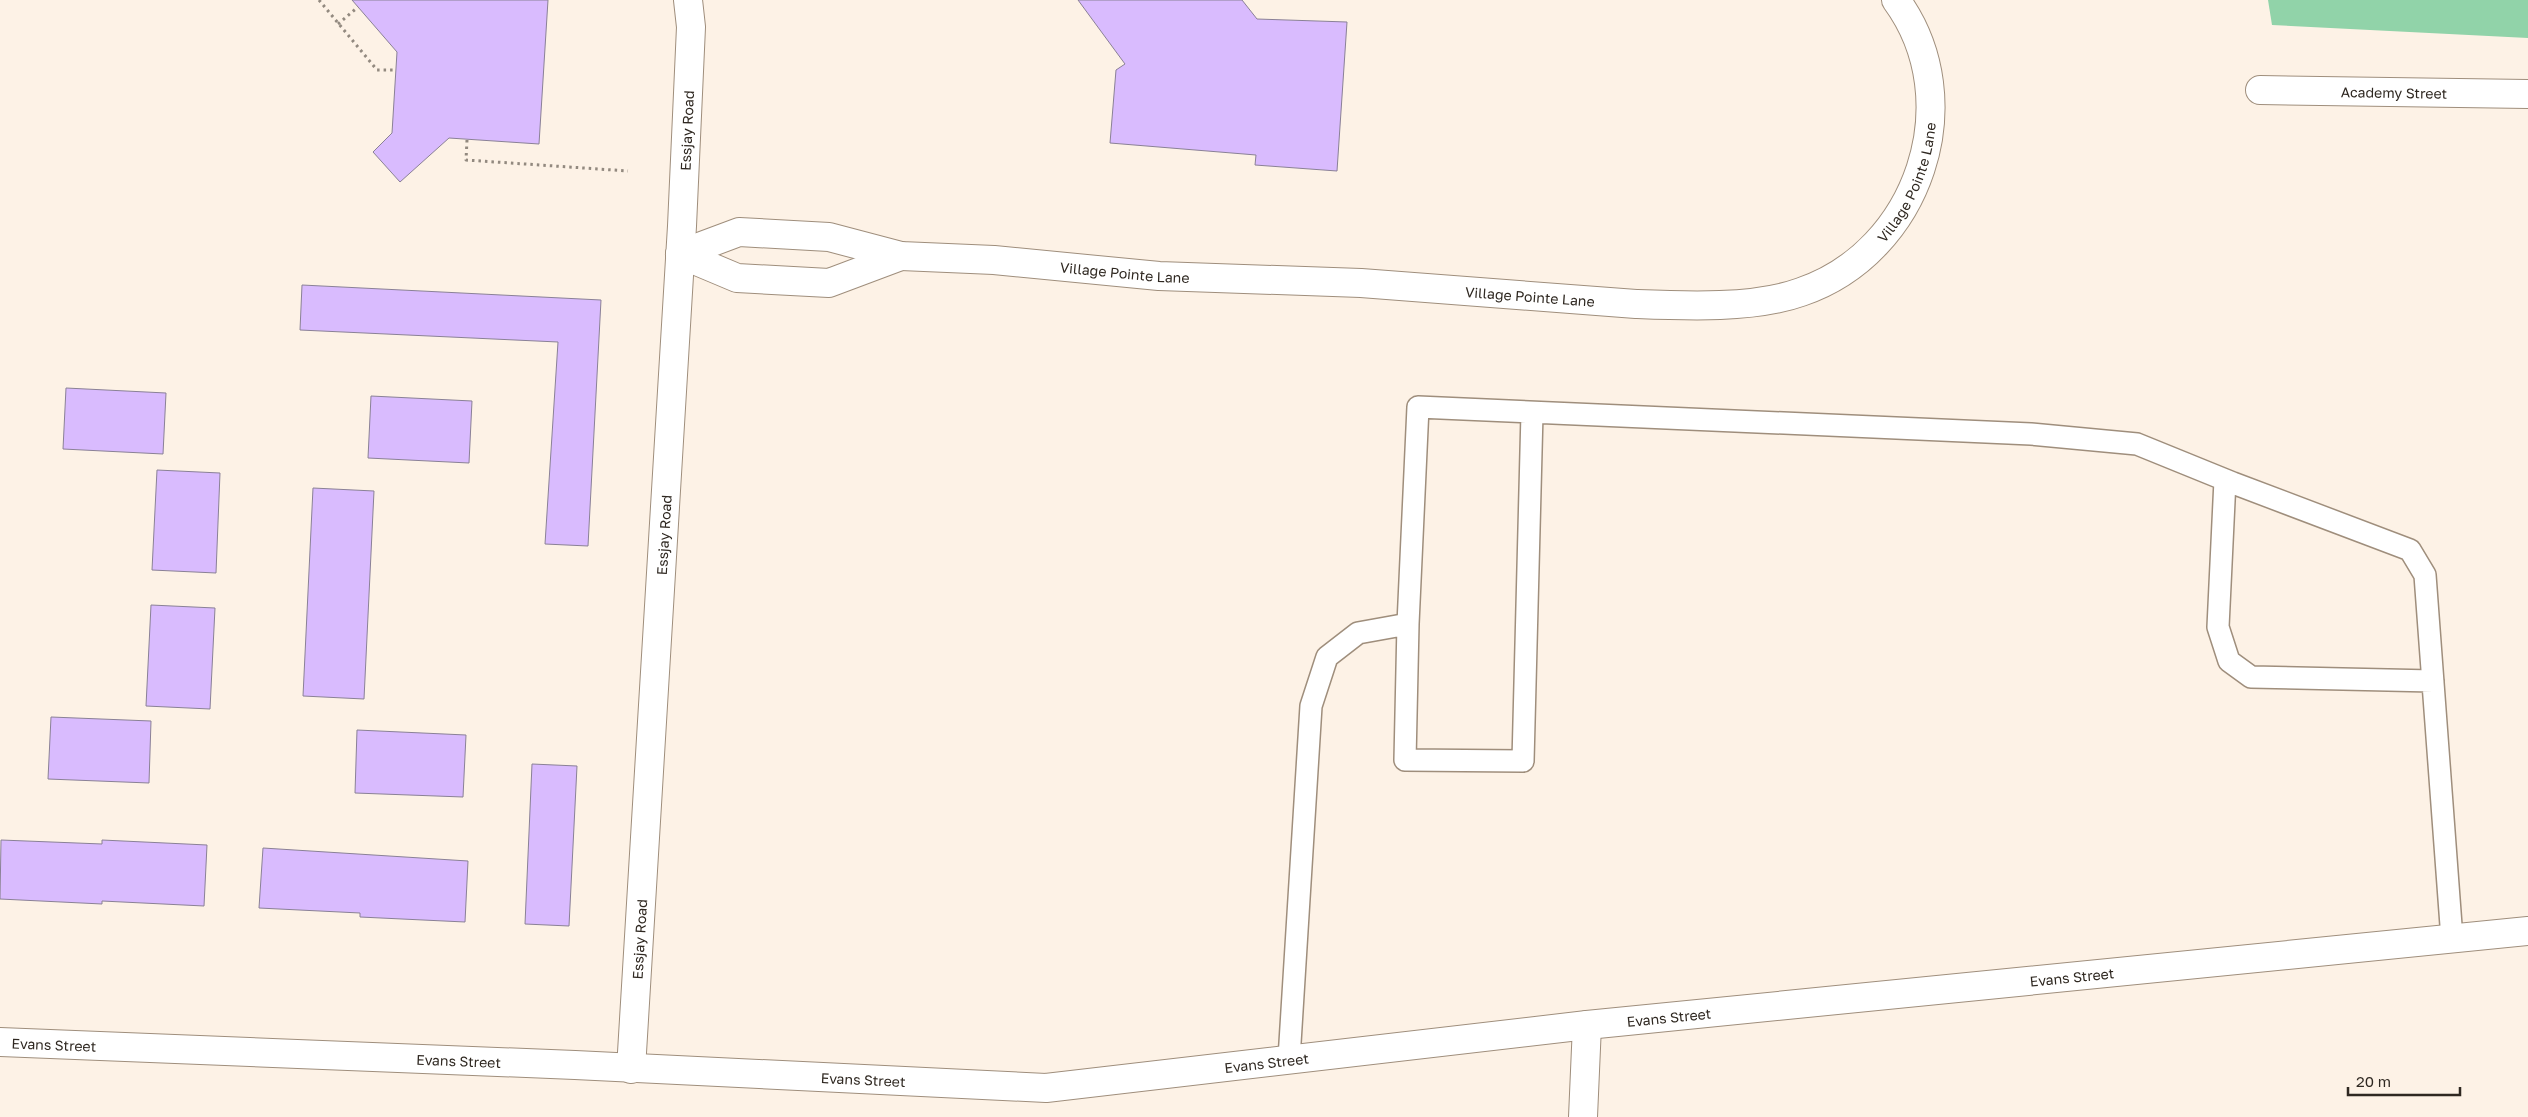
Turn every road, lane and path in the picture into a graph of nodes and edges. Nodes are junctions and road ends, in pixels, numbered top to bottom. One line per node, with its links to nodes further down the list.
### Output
1 (318, 0): 5 (path)
2 (688, 0): 11 (street, Essjay Road)
3 (1896, 0): 12 (street, Village Pointe Lane)
4 (358, 7): 5 (path)
5 (338, 24): 6 (path)
6 (396, 70)
7 (2260, 90): 8 (street, Academy Street)
8 (2528, 94)
9 (467, 140): 10 (path)
10 (628, 171)
11 (680, 254): 12 (street, Village Pointe Lane); 12 (street, Village Pointe Lane); 22 (street, Essjay Road)
12 (901, 256)
13 (1532, 413): 14 (lane); 15 (lane); 15 (lane)
14 (2225, 480): 16 (lane); 16 (lane)
15 (1408, 624): 21 (lane)
16 (2433, 681): 18 (lane)
17 (2528, 931): 18 (street, Evans Street)
18 (2452, 939): 19 (street, Evans Street)
19 (1587, 1025): 21 (street, Evans Street); 23 (street)
20 (0, 1042): 22 (street, Evans Street)
21 (1289, 1059): 22 (street, Evans Street)
22 (631, 1069)
23 (1582, 1117)

